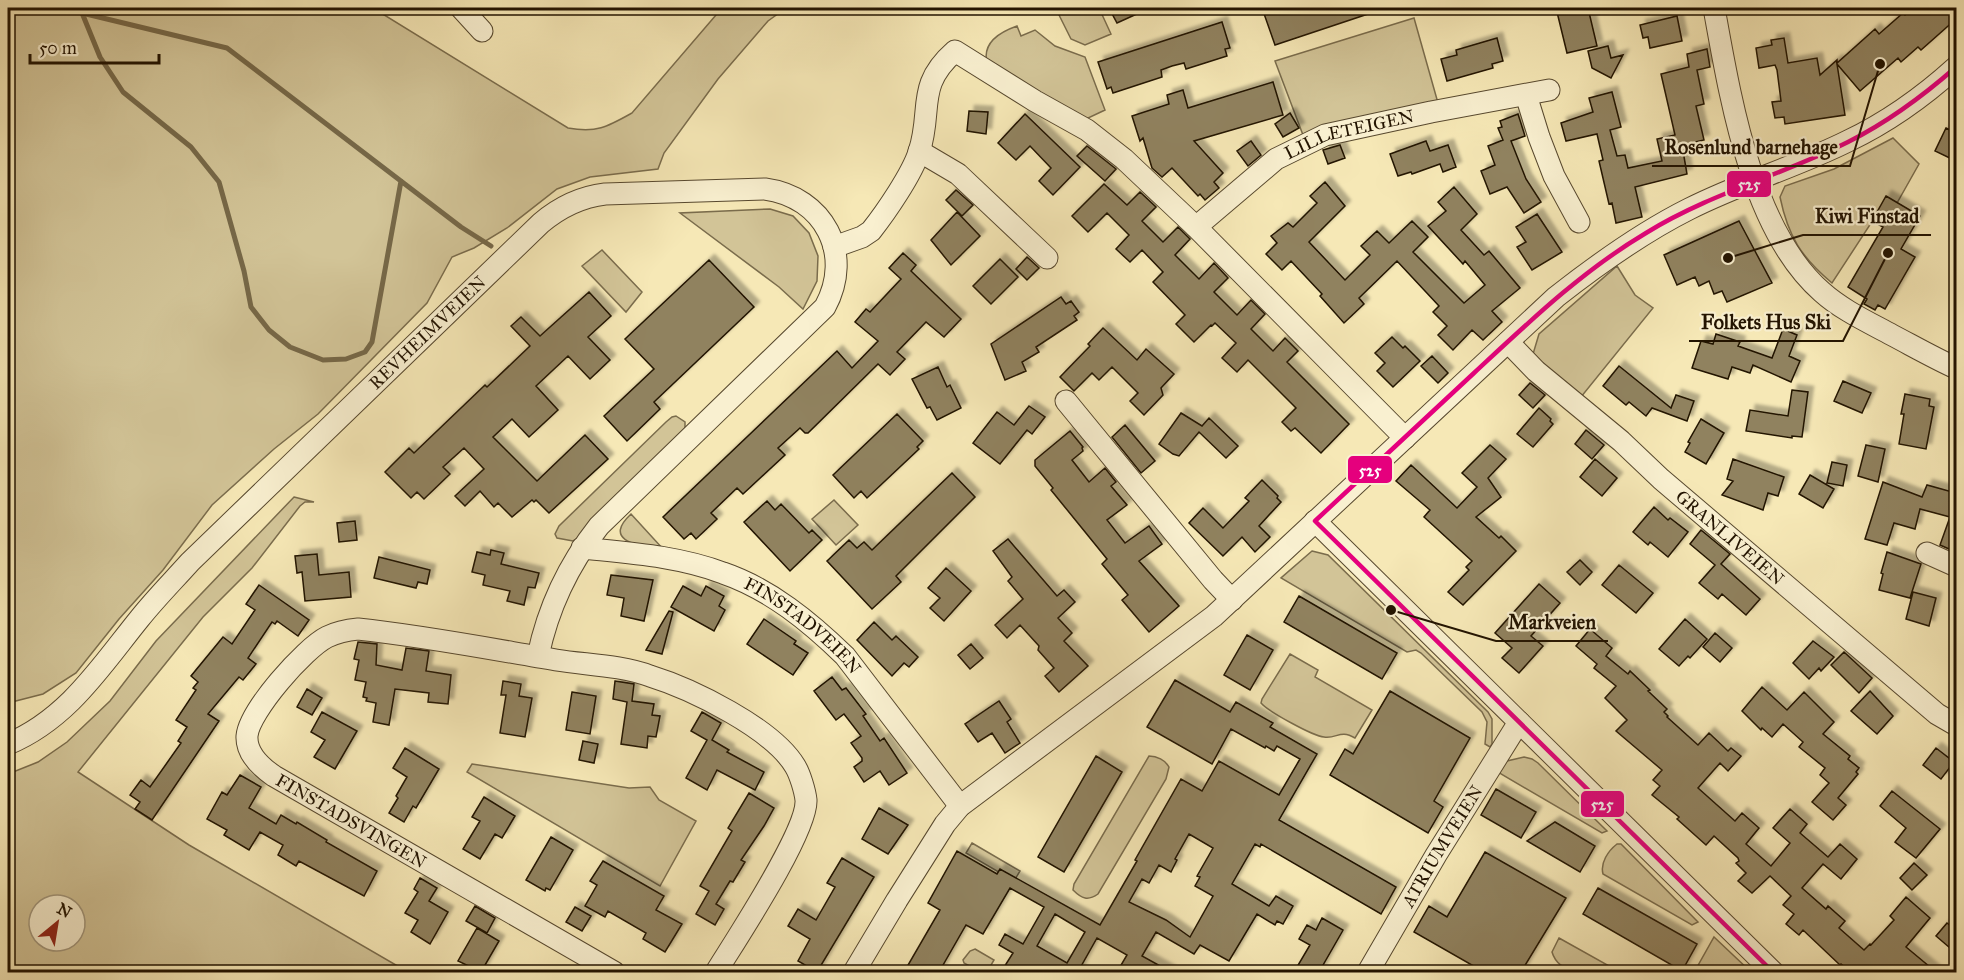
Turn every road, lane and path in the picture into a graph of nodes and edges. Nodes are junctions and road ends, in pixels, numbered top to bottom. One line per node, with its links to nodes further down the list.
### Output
1 (461, 8): 3 (street)
2 (1713, 8): 8 (street)
3 (482, 31)
4 (1956, 67): 8 (street)
5 (1549, 90): 6 (street, LILLETEIGEN)
6 (1526, 95): 9 (street); 10 (street, LILLETEIGEN)
7 (919, 151): 10 (street); 11 (street); 12 (street)
8 (1754, 180): 13 (street); 14 (street)
9 (1579, 222)
10 (1197, 227): 16 (street)
11 (834, 247): 18 (street, REVHEIMVEIEN); 25 (street, REVHEIMVEIEN)
12 (1047, 258)
13 (1508, 342): 16 (street); 24 (street, GRANLIVEIEN)
14 (1956, 368)
15 (1066, 401): 21 (street)
16 (1405, 438): 17 (street)
17 (1315, 521): 21 (street); 23 (street)
18 (582, 548): 22 (street); 26 (street, FINSTADVEIEN)
19 (1926, 553): 20 (street)
20 (1956, 566)
21 (1232, 600): 26 (street)
22 (538, 656): 27 (street, FINSTADSVINGEN); 28 (street, FINSTADSVINGEN)
23 (1519, 722): 30 (street, ATRIUMVEIEN); 31 (street)
24 (1956, 725)
25 (8, 744)
26 (960, 806): 29 (street)
27 (614, 972)
28 (716, 972)
29 (854, 972)
30 (1368, 972)
31 (1773, 972)

